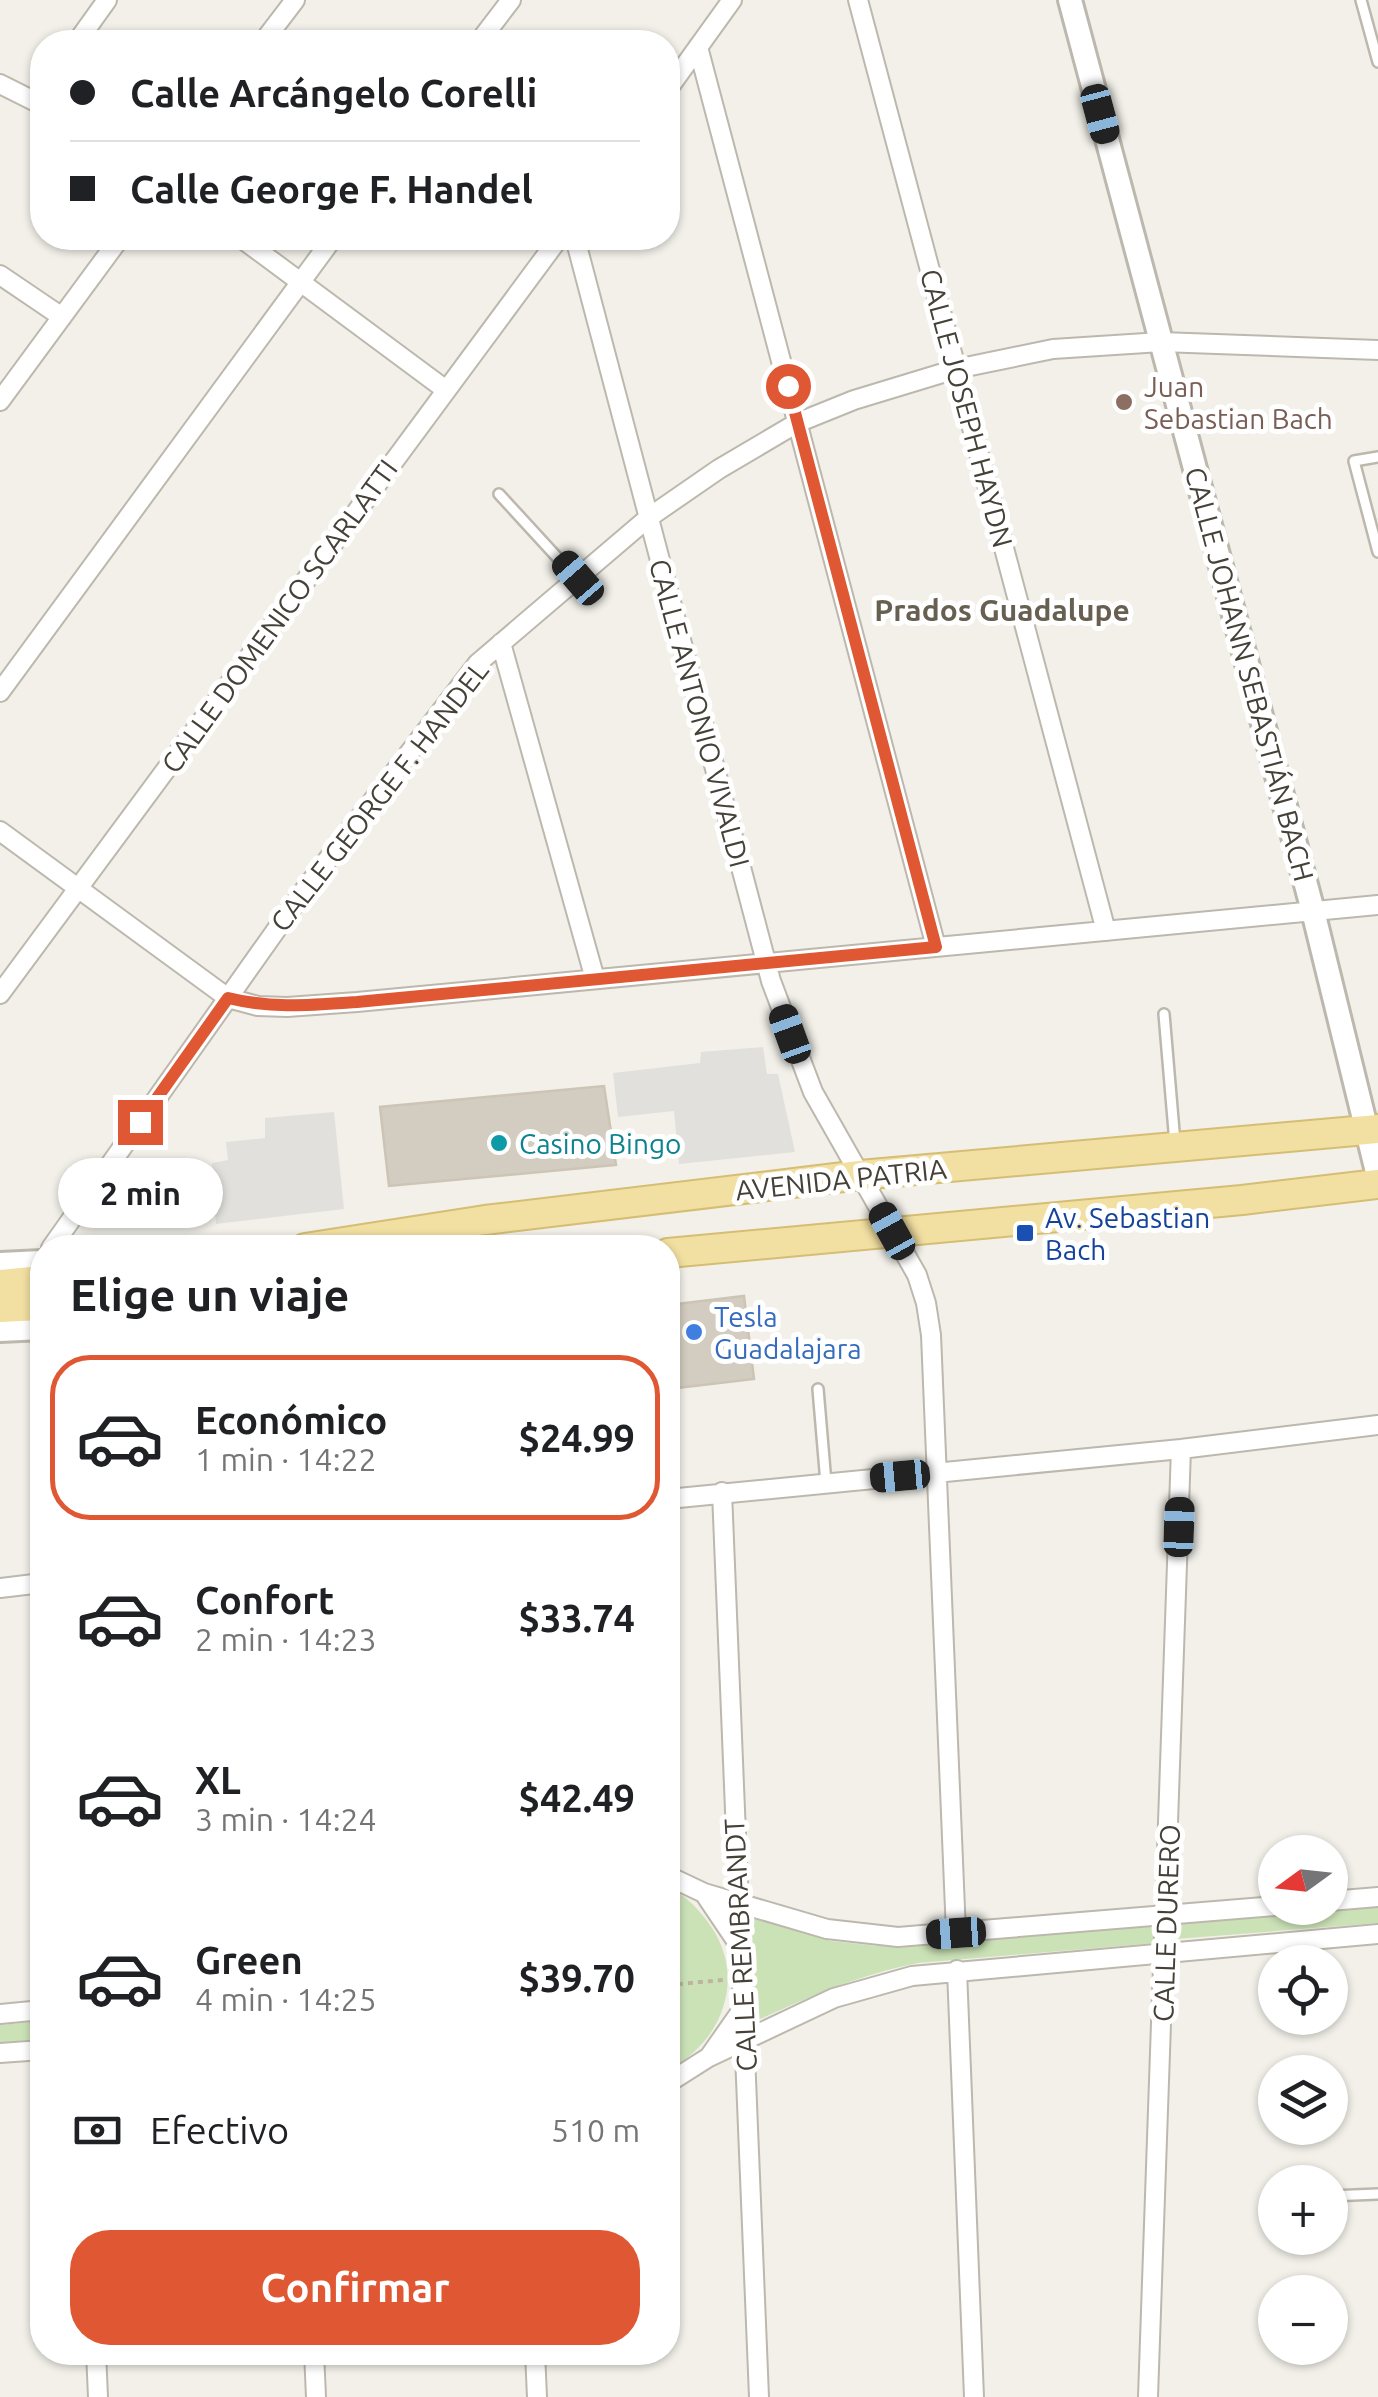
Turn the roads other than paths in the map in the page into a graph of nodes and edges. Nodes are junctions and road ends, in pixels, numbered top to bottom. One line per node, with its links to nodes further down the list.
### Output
1 (107, 0): 8 (street)
2 (294, 0): 9 (street)
3 (510, 0): 10 (street)
4 (732, 0): 11 (street)
5 (858, 0): 26 (street, CALLE JOSEPH HAYDN)
6 (1070, 0): 24 (street, CALLE JOHANN SEBASTIÁN BACH)
7 (1360, 0): 12 (lane)
8 (85, 30)
9 (272, 30)
10 (488, 30)
11 (698, 47): 13 (street); 29 (street)
12 (1378, 62)
13 (680, 72)
14 (0, 84): 15 (street)
15 (30, 94)
16 (111, 250): 23 (street)
17 (257, 250): 22 (street)
18 (324, 250): 22 (street)
19 (549, 250): 27 (street, CALLE DOMENICO SCARLATTI)
20 (578, 250): 32 (street, CALLE ANTONIO VIVALDI)
21 (0, 275): 23 (street)
22 (300, 282): 27 (street); 36 (street)
23 (62, 316): 28 (street)
24 (1162, 342): 25 (street, CALLE GEORGE F. HANDEL); 26 (street, CALLE GEORGE F. HANDEL); 40 (street, CALLE JOHANN SEBASTIÁN BACH)
25 (1378, 350)
26 (956, 369): 29 (street, CALLE GEORGE F. HANDEL); 41 (street, CALLE JOSEPH HAYDN)
27 (446, 390): 38 (street, CALLE DOMENICO SCARLATTI)
28 (0, 400)
29 (798, 424): 32 (street, CALLE GEORGE F. HANDEL); 42 (street)
30 (1378, 457): 33 (lane)
31 (499, 494): 34 (lane)
32 (648, 518): 34 (street, CALLE GEORGE F. HANDEL); 43 (street, CALLE ANTONIO VIVALDI)
33 (1378, 552)
34 (578, 578): 35 (street, CALLE GEORGE F. HANDEL)
35 (501, 643): 44 (street); 46 (street, CALLE GEORGE F. HANDEL)
36 (0, 692)
37 (0, 832): 38 (street)
38 (78, 888): 45 (street, CALLE DOMENICO SCARLATTI); 46 (street)
39 (1378, 906): 40 (street)
40 (1314, 912): 41 (street); 48 (street, CALLE JOHANN SEBASTIÁN BACH)
41 (1106, 931): 42 (street)
42 (936, 947): 43 (street)
43 (766, 963): 44 (street); 50 (street, CALLE ANTONIO VIVALDI)
44 (595, 979): 46 (street)
45 (0, 994)
46 (228, 998): 53 (street, CALLE GEORGE F. HANDEL)
47 (1164, 1014): 49 (lane)
48 (1372, 1129): 49 (main road, AVENIDA PATRIA); 51 (street, CALLE JOHANN SEBASTIÁN BACH)
49 (1175, 1146): 50 (main road, AVENIDA PATRIA)
50 (860, 1175): 52 (street, CALLE ANTONIO VIVALDI); 54 (main road, AVENIDA PATRIA)
51 (1378, 1180): 52 (main road, AVENIDA PATRIA)
52 (892, 1231): 55 (main road, AVENIDA PATRIA); 67 (street, CALLE ANTONIO VIVALDI)
53 (61, 1235)
54 (389, 1235)
55 (680, 1252)
56 (30, 1262): 57 (street)
57 (0, 1264)
58 (30, 1281): 59 (main road)
59 (0, 1284)
60 (30, 1307): 61 (main road)
61 (0, 1308)
62 (30, 1329): 63 (street)
63 (0, 1330)
64 (818, 1389): 68 (lane)
65 (1378, 1426): 66 (street)
66 (1181, 1449): 67 (street); 79 (street, CALLE DURERO)
67 (936, 1472): 68 (street); 80 (street, CALLE ANTONIO VIVALDI)
68 (826, 1482): 69 (street)
69 (722, 1492): 70 (street); 77 (street, CALLE REMBRANDT)
70 (680, 1497)
71 (30, 1584): 72 (street)
72 (0, 1588)
73 (680, 1882): 74 (street)
74 (704, 1893): 77 (street); 82 (street)
75 (1378, 1897): 76 (street)
76 (1348, 1900)
77 (737, 1902): 80 (street); 82 (street, CALLE REMBRANDT)
78 (1258, 1907): 79 (street)
79 (1166, 1915): 80 (street); 83 (street, CALLE DURERO)
80 (956, 1933)
81 (1378, 1934): 83 (street)
82 (740, 1946): 85 (street, CALLE REMBRANDT)
83 (1165, 1952): 84 (street); 103 (street, CALLE DURERO)
84 (957, 1970): 88 (street); 102 (street)
85 (744, 2006): 88 (street, CALLE REMBRANDT); 91 (street)
86 (30, 2011): 87 (street)
87 (0, 2014)
88 (746, 2037): 91 (street); 101 (street, CALLE REMBRANDT)
89 (30, 2051): 90 (street)
90 (0, 2053)
91 (709, 2057): 92 (street)
92 (680, 2075)
93 (1378, 2194): 94 (lane)
94 (1348, 2195)
95 (97, 2365): 98 (street)
96 (315, 2365): 99 (street)
97 (536, 2365): 100 (street)
98 (98, 2397)
99 (316, 2397)
100 (537, 2397)
101 (758, 2397)
102 (974, 2397)
103 (1148, 2397)

